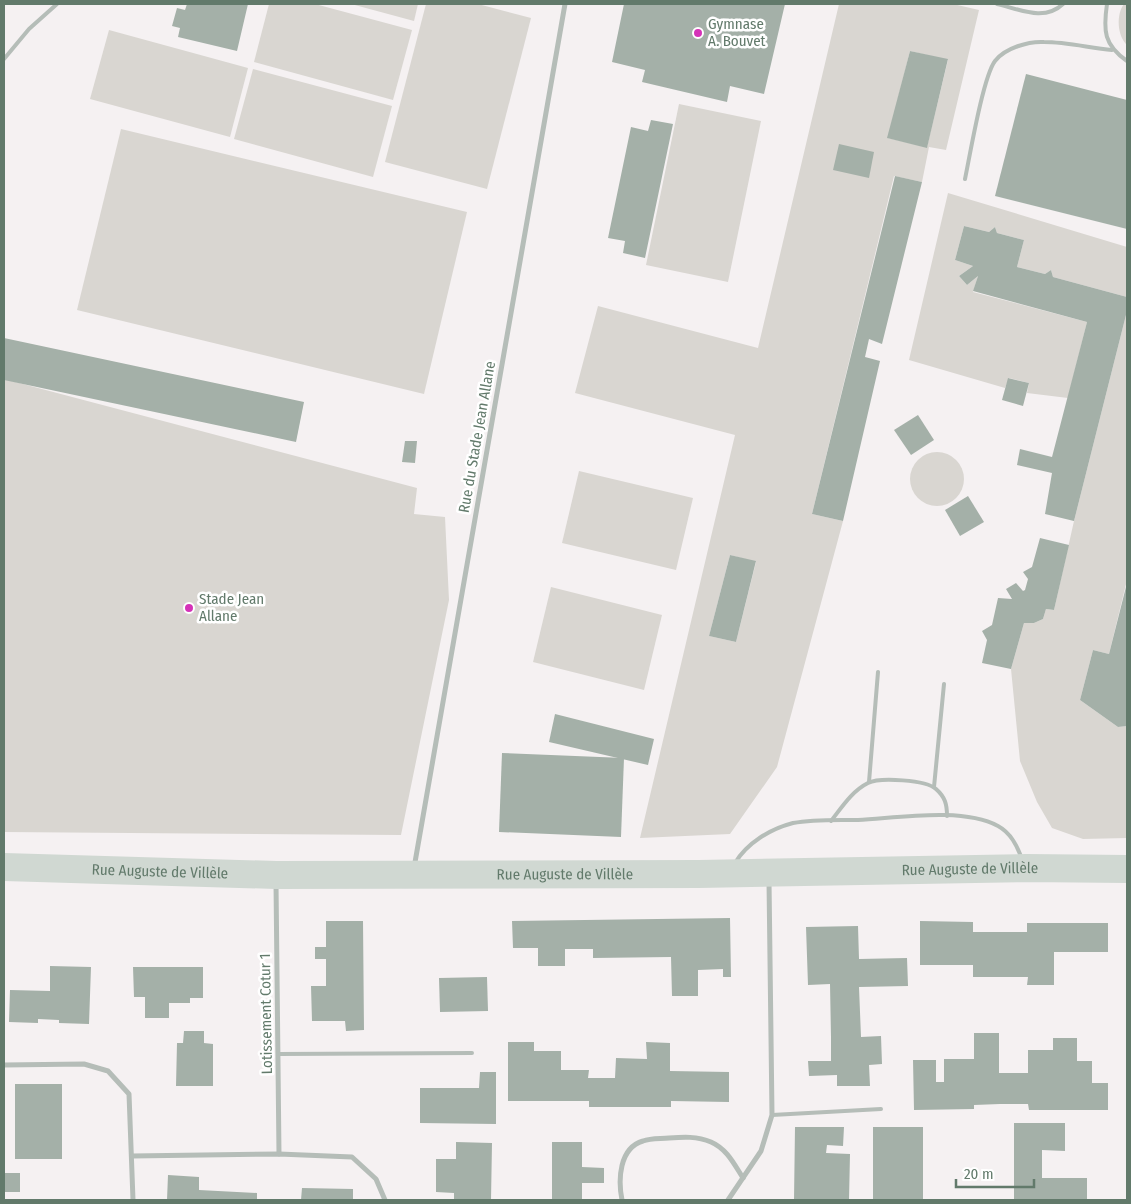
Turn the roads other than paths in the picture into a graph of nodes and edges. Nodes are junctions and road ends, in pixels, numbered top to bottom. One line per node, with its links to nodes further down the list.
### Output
1 (56, 4): 7 (lane)
2 (565, 4): 20 (street, Rue du Stade Jean Allane)
3 (997, 4): 4 (lane)
4 (1064, 4)
5 (1108, 4): 6 (lane)
6 (1112, 50): 8 (lane); 9 (lane)
7 (4, 59)
8 (1127, 61)
9 (965, 180)
10 (878, 672): 12 (lane)
11 (944, 684): 13 (lane)
12 (869, 782): 13 (lane); 15 (lane)
13 (934, 788): 14 (lane)
14 (947, 816): 15 (lane); 17 (lane)
15 (831, 821): 21 (lane)
16 (4, 867): 22 (main road, Rue Auguste de Villèle)
17 (1026, 868): 18 (main road, Rue Auguste de Villèle); 19 (main road, Rue Auguste de Villèle)
18 (1127, 869)
19 (769, 873): 21 (main road, Rue Auguste de Villèle); 27 (street)
20 (413, 874): 21 (main road, Rue Auguste de Villèle); 22 (main road, Rue Auguste de Villèle)
21 (729, 874)
22 (276, 875): 24 (street, Lotissement Cotur 1)
23 (472, 1053): 24 (lane)
24 (279, 1054): 28 (street, Lotissement Cotur 1)
25 (4, 1065): 29 (street)
26 (881, 1109): 27 (lane)
27 (772, 1116): 30 (street)
28 (279, 1154): 29 (street); 32 (street)
29 (132, 1156): 31 (street)
30 (743, 1178): 33 (street); 34 (street)
31 (133, 1200)
32 (385, 1200)
33 (622, 1200)
34 (728, 1200)

